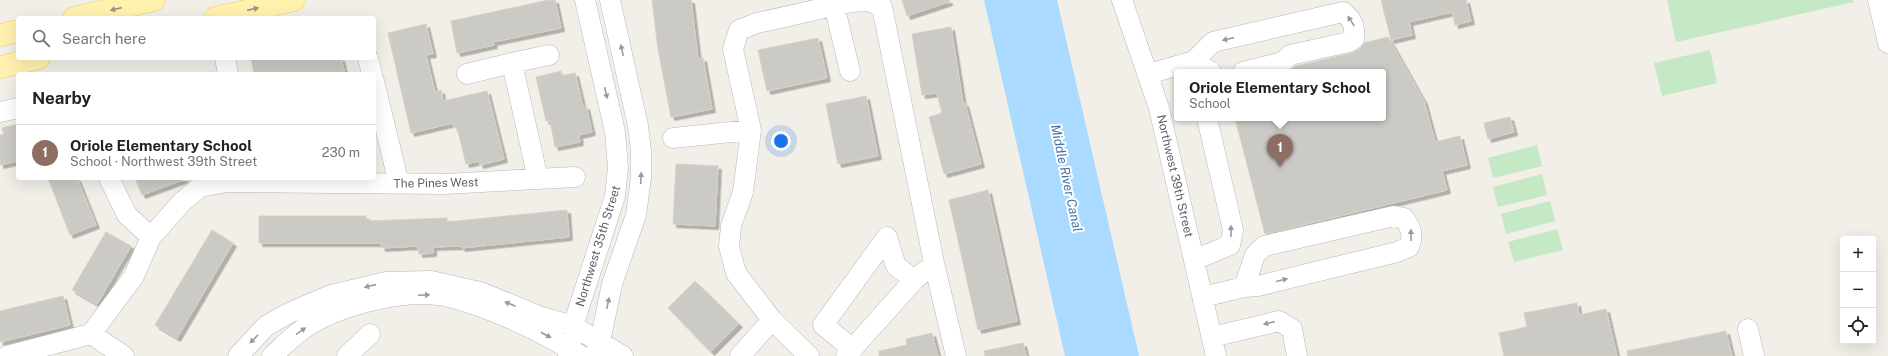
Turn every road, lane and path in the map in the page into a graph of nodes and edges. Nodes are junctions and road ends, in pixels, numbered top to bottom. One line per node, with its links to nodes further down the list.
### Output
1 (154, 0): 9 (main road, one-way to 9)
2 (294, 0): 10 (main road, one-way to 2)
3 (585, 0): 49 (street, Northwest 35th Street, one-way to 49)
4 (610, 0): 54 (street, one-way to 4)
5 (1122, 0): 27 (street, Northwest 39th Street)
6 (1878, 0): 13 (street)
7 (834, 6): 8 (street); 23 (street); 42 (street)
8 (798, 7): 33 (street)
9 (83, 16)
10 (224, 16)
11 (16, 31): 12 (main road)
12 (0, 35)
13 (1887, 37)
14 (549, 54): 19 (street)
15 (30, 60): 20 (main road)
16 (225, 60): 24 (street)
17 (368, 60): 25 (street)
18 (1194, 61): 21 (street); 22 (street, one-way to 18); 27 (street)
19 (512, 63): 26 (street); 36 (street)
20 (0, 67)
21 (1207, 69)
22 (1255, 69)
23 (850, 71)
24 (228, 72)
25 (372, 72)
26 (467, 74)
27 (1148, 74): 29 (street, Northwest 39th Street)
28 (376, 89): 39 (street)
29 (1168, 107): 41 (street, Northwest 39th Street)
30 (16, 108): 31 (street)
31 (0, 112)
32 (1207, 121): 41 (street, one-way to 32)
33 (751, 130): 34 (street); 48 (street)
34 (673, 138)
35 (576, 177): 36 (street, The Pines West)
36 (538, 179): 39 (street, The Pines West)
37 (110, 180): 40 (street)
38 (252, 180): 39 (street, The Pines West); 40 (street, The Pines West)
39 (399, 184)
40 (151, 237): 51 (street, The Pines West)
41 (1194, 260): 46 (street, Northwest 39th Street)
42 (934, 263): 44 (street); 65 (street)
43 (896, 266): 44 (street); 47 (street); 55 (street)
44 (914, 280): 47 (street)
45 (1244, 286): 45 (street, one-way to 45); 46 (street)
46 (1203, 297): 53 (street, Northwest 39th Street)
47 (897, 299): 55 (street)
48 (772, 320): 63 (street); 64 (street)
49 (573, 326): 54 (street); 56 (street, Northwest 35th Street); 59 (street, one-way to 59)
50 (1748, 329): 67 (street)
51 (91, 334): 57 (street); 58 (street)
52 (370, 334): 61 (street)
53 (1214, 347): 66 (street, one-way to 53)
54 (597, 349): 62 (street)
55 (850, 353)
56 (573, 354): 60 (street, one-way to 56)
57 (7, 356)
58 (124, 356)
59 (238, 356)
60 (272, 356)
61 (346, 356)
62 (622, 356)
63 (740, 356)
64 (809, 356)
65 (956, 356)
66 (1297, 356)
67 (1754, 356)

